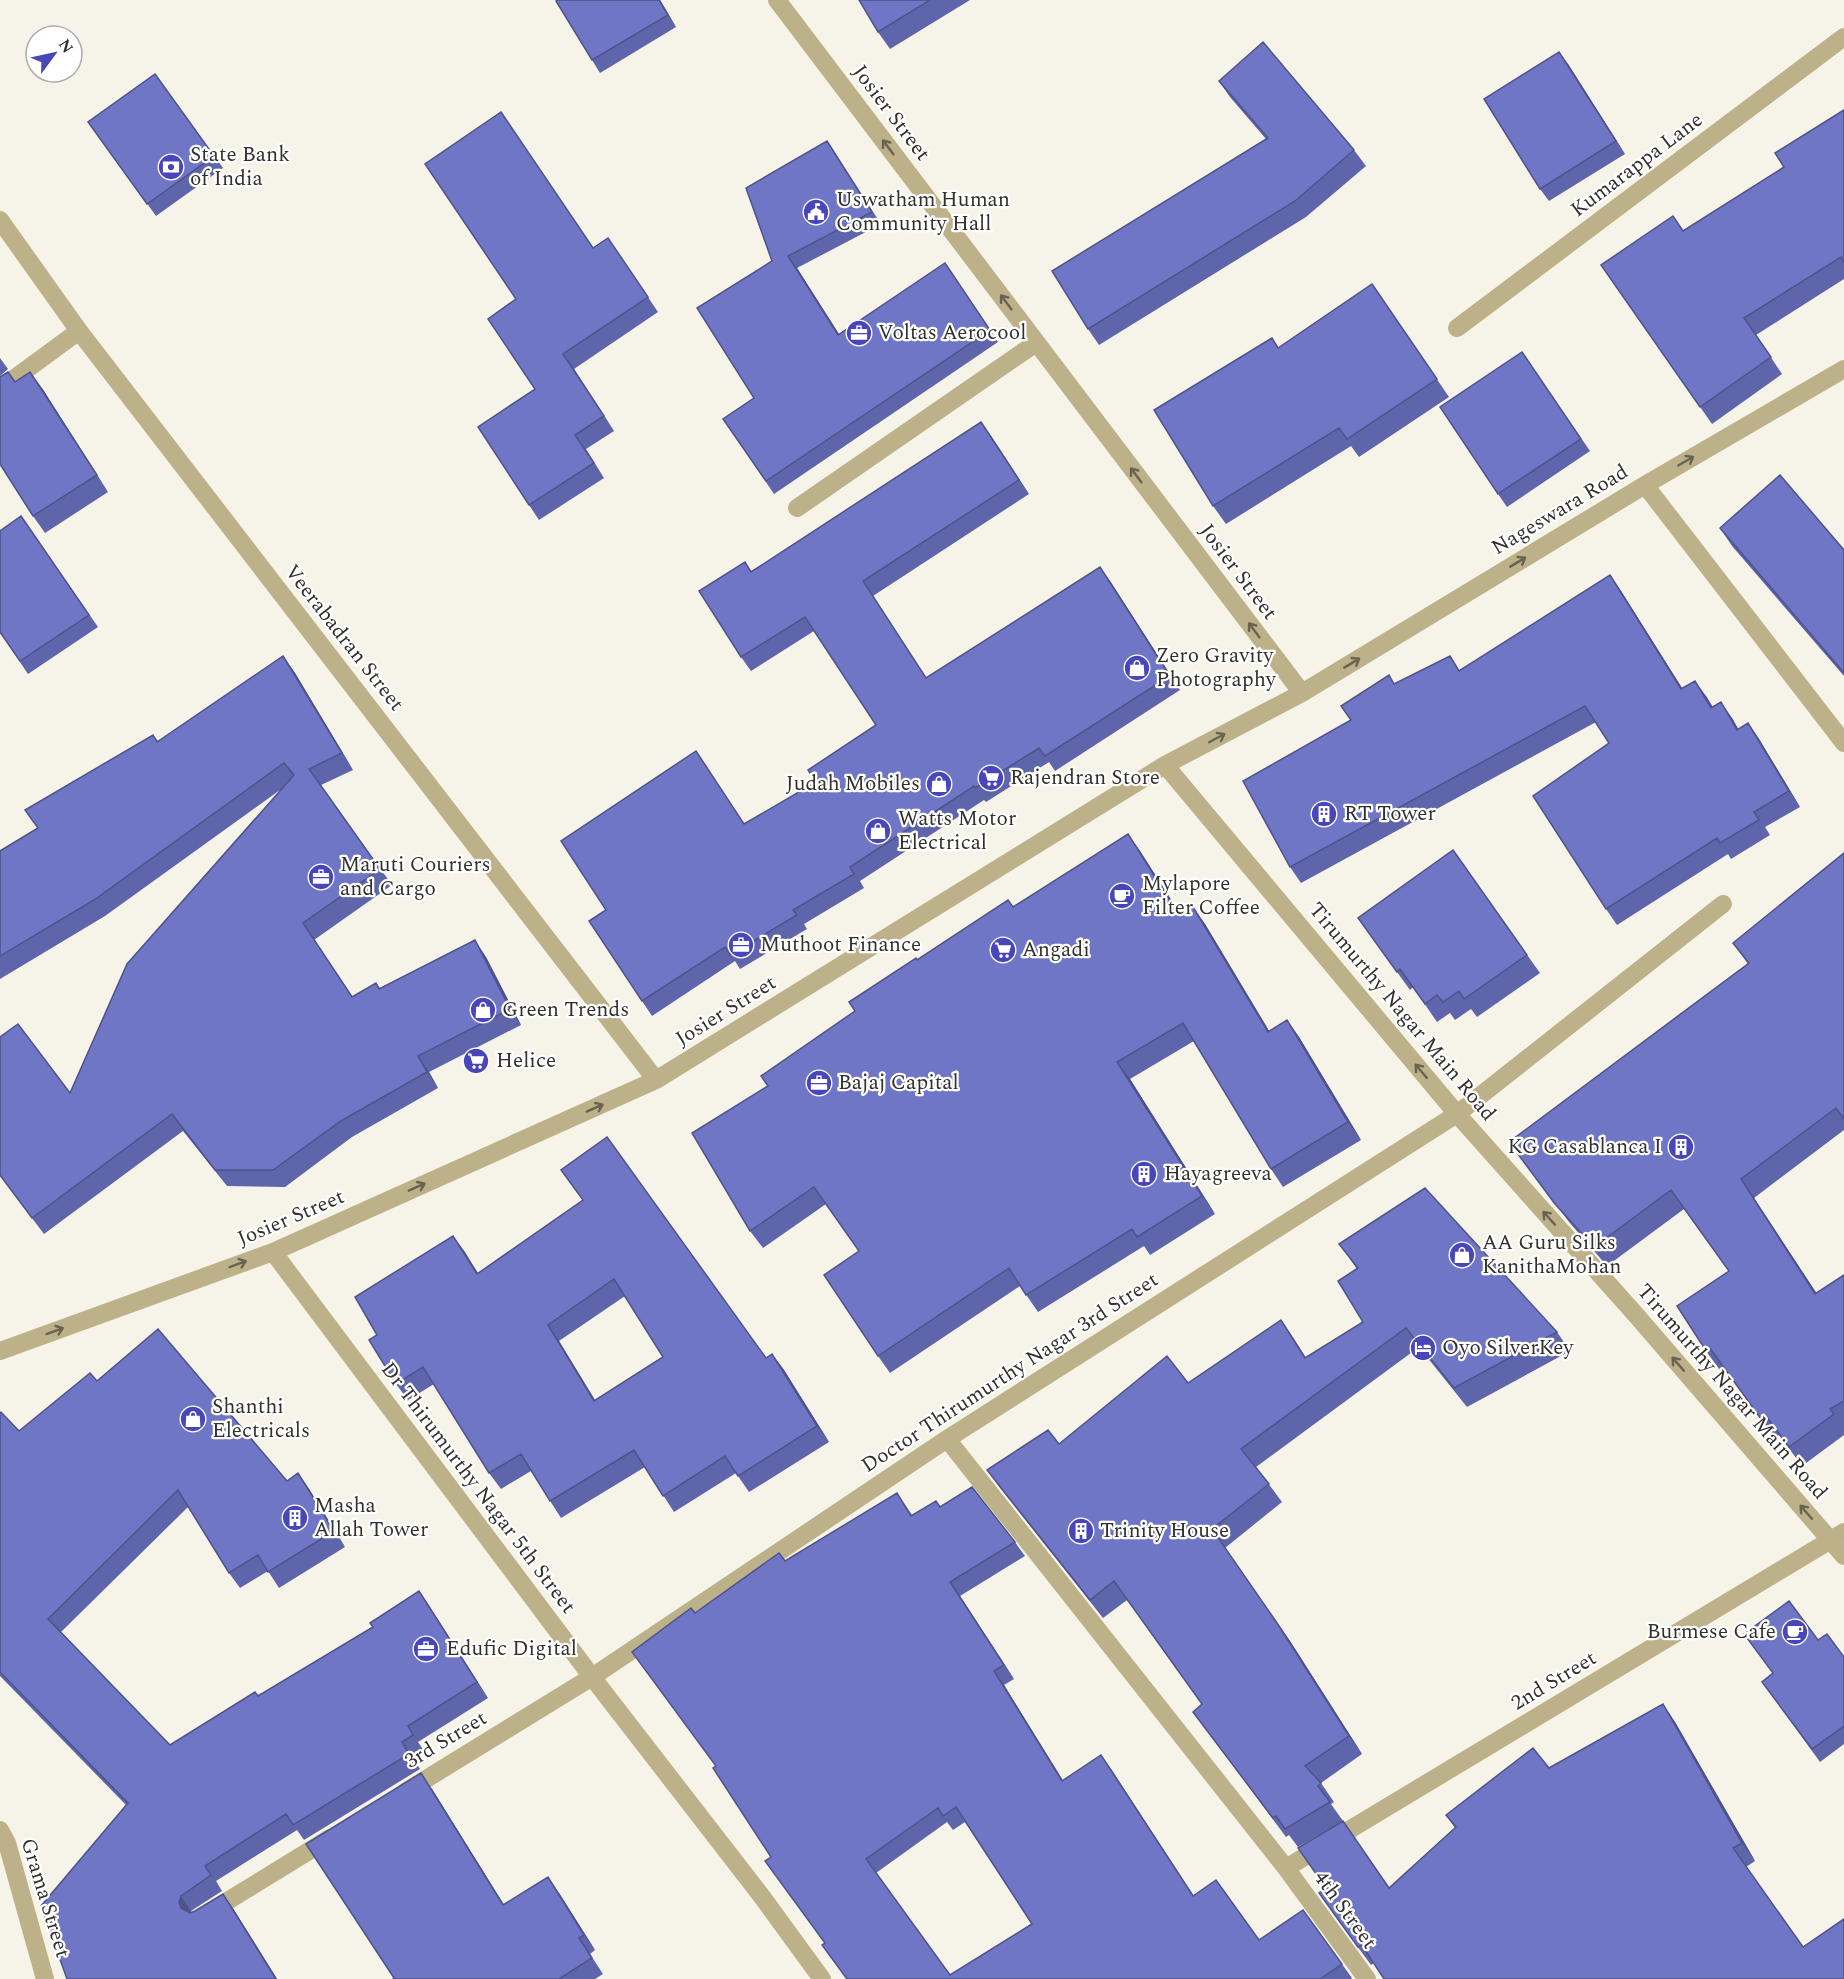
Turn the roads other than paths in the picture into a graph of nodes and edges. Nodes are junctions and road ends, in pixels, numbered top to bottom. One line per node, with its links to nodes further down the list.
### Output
1 (777, 0): 6 (street, Josier Street, one-way to 1)
2 (1844, 37): 4 (street, Kumarappa Lane)
3 (0, 220): 5 (street, Veerabadran Street)
4 (1456, 328)
5 (79, 331): 8 (street); 15 (street, Veerabadran Street)
6 (1036, 343): 10 (street); 11 (street, Josier Street, one-way to 6)
7 (1844, 369): 9 (street, Nageswara Road, one-way to 7)
8 (0, 389)
9 (1645, 485): 11 (street, Nageswara Road, one-way to 9); 12 (street)
10 (796, 508)
11 (1302, 693): 13 (street, Josier Street, one-way to 11)
12 (1844, 743)
13 (1165, 765): 15 (street, Josier Street); 16 (street, Tirumurthy Nagar Main Road, one-way to 13)
14 (1723, 904): 16 (street, Doctor Thirumurthy Nagar 3rd Street)
15 (656, 1080): 17 (street, Josier Street, one-way to 15)
16 (1457, 1114): 19 (street, Doctor Thirumurthy Nagar 3rd Street); 20 (street, Tirumurthy Nagar Main Road, one-way to 16)
17 (273, 1252): 18 (street, Josier Street, one-way to 17); 22 (street, Dr Thirumurthy Nagar 5th Street)
18 (0, 1352)
19 (947, 1439): 22 (street, Doctor Thirumurthy Nagar 3rd Street); 26 (street, 4th Street)
20 (1838, 1537): 21 (street, Tirumurthy Nagar Main Road); 26 (street, 2nd Street)
21 (1844, 1556)
22 (592, 1677): 23 (street, 3rd Street); 29 (street, Dr Thirumurthy Nagar 5th Street)
23 (391, 1800)
24 (0, 1830): 28 (street, Grama Street)
25 (341, 1831): 27 (street)
26 (1286, 1868): 30 (street, 4th Street)
27 (201, 1917)
28 (45, 1979)
29 (822, 1979)
30 (1367, 1979)

